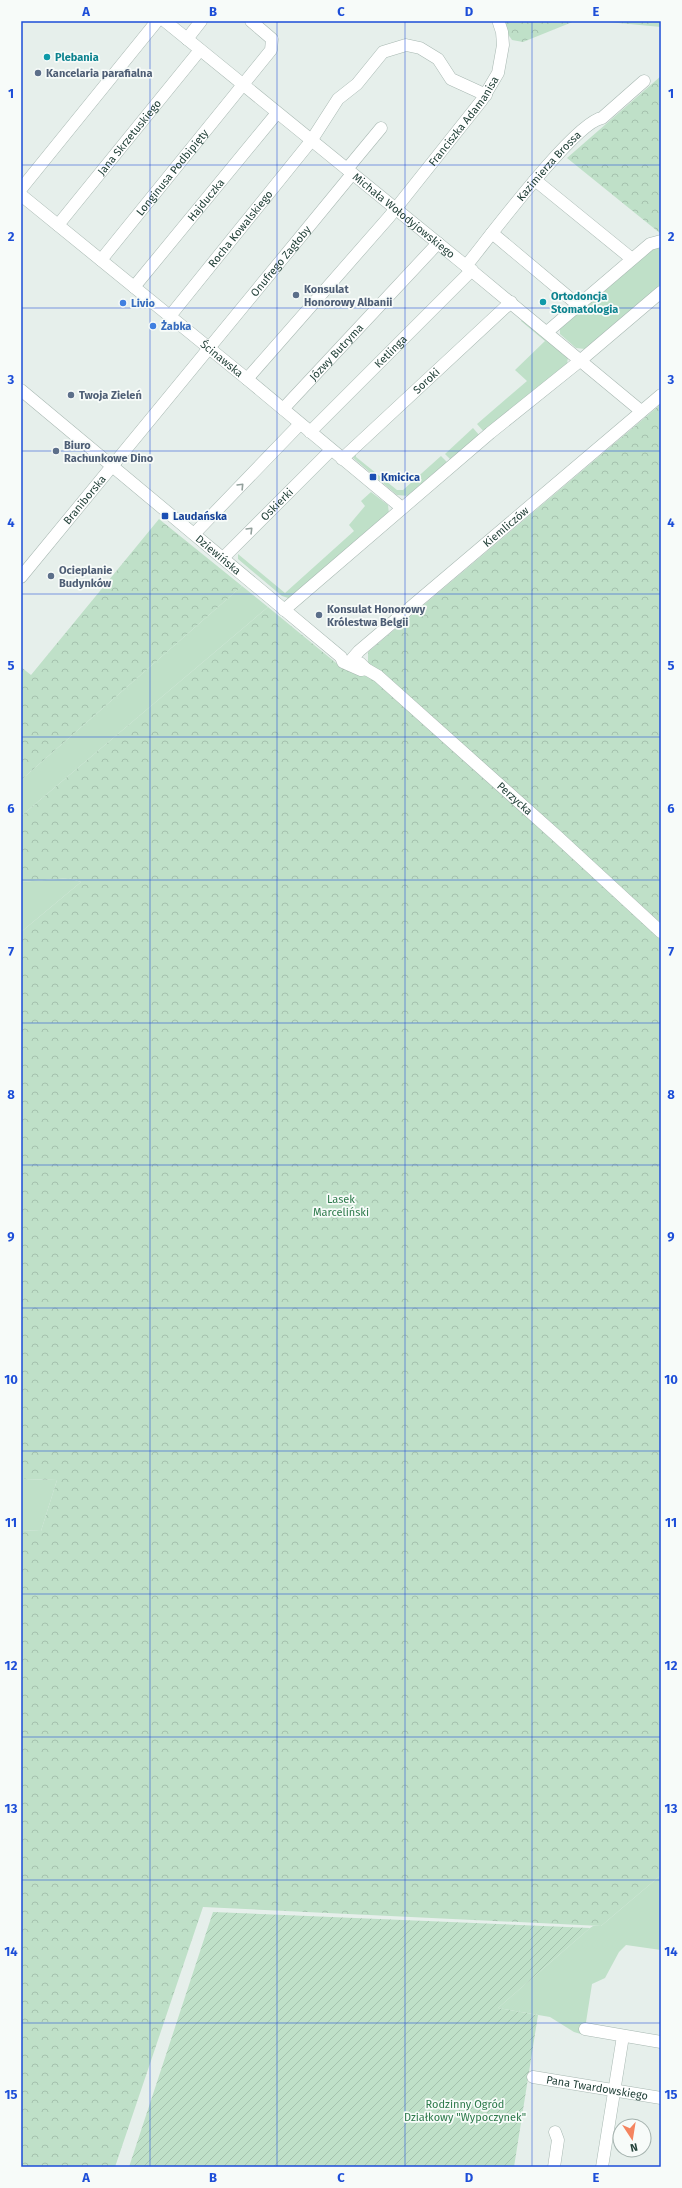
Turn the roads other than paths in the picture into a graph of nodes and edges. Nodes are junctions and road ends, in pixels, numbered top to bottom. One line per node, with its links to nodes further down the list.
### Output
1 (157, 21): 16 (street)
2 (165, 21): 6 (street, Michała Wołodyjowskiego)
3 (201, 21): 6 (street)
4 (251, 21): 9 (street, Longinusa Podbipięty)
5 (499, 23): 10 (street, Franciszka Adamanisa)
6 (187, 39): 7 (street, Michała Wołodyjowskiego)
7 (200, 50): 9 (street, Michała Wołodyjowskiego); 19 (street, Jana Skrzetuskiego)
8 (644, 81): 15 (street, Kazimierza Brossa)
9 (243, 85): 11 (street, Michała Wołodyjowskiego); 24 (street, Longinusa Podbipięty)
10 (486, 95): 13 (street, Rocha Kowalskiego); 18 (street, Franciszka Adamanisa)
11 (277, 113): 13 (street, Michała Wołodyjowskiego); 26 (street, Hajduczka)
12 (381, 128): 14 (street, Onufrego Zagłoby)
13 (311, 141): 14 (street, Michała Wołodyjowskiego); 30 (street, Rocha Kowalskiego)
14 (350, 171): 18 (street, Michała Wołodyjowskiego); 32 (street, Onufrego Zagłoby)
15 (535, 180): 20 (street, Kazimierza Brossa); 23 (street)
16 (21, 189)
17 (21, 195): 19 (street, Ścinawska)
18 (396, 208): 22 (street, Michała Wołodyjowskiego); 34 (street, Franciszka Adamanisa)
19 (58, 225): 24 (street, Ścinawska)
20 (492, 234): 25 (street, Kazimierza Brossa); 29 (street)
21 (661, 241): 23 (street)
22 (438, 243): 25 (street, Michała Wołodyjowskiego); 37 (street, Józwy Butryma)
23 (636, 256): 29 (street)
24 (101, 260): 26 (street, Ścinawska)
25 (469, 268): 28 (street, Michała Wołodyjowskiego); 40 (street, Ketlinga)
26 (134, 287): 30 (street, Ścinawska)
27 (661, 292): 33 (street)
28 (511, 302): 31 (street, Michała Wołodyjowskiego); 42 (street, Soroki)
29 (578, 305): 31 (street)
30 (170, 316): 32 (street, Ścinawska)
31 (547, 332): 33 (street, Michała Wołodyjowskiego)
32 (210, 348): 34 (street, Ścinawska); 43 (street, Braniborska)
33 (581, 360): 38 (street, Michała Wołodyjowskiego); 44 (street)
34 (247, 379): 37 (street, Ścinawska)
35 (21, 390): 43 (street, Dziewińska)
36 (661, 395): 38 (street, Kiemliczów)
37 (282, 408): 39 (street, Ścinawska)
38 (641, 411): 49 (street, Kiemliczów)
39 (300, 424): 40 (street, Ścinawska); 45 (street, one-way to 39)
40 (310, 432): 41 (street, Ścinawska)
41 (331, 450): 42 (street, Ścinawska); 46 (street, Oskierki, one-way to 41)
42 (342, 459): 44 (street, Ścinawska)
43 (113, 466): 45 (street, Dziewińska); 47 (street, Braniborska)
44 (402, 508): 48 (street)
45 (194, 534): 46 (street, Dziewińska)
46 (223, 558): 48 (street, Dziewińska)
47 (21, 576)
48 (284, 610): 49 (street, Dziewińska)
49 (347, 658): 50 (street, Dziewińska)
50 (366, 669): 51 (street, Perzycka)
51 (661, 932)
52 (585, 2029): 53 (street)
53 (623, 2036): 54 (street); 56 (street)
54 (661, 2042)
55 (533, 2077): 56 (street, Pana Twardowskiego)
56 (615, 2090): 57 (street, Pana Twardowskiego); 60 (street)
57 (661, 2098)
58 (555, 2132): 59 (street)
59 (554, 2167)
60 (602, 2167)

